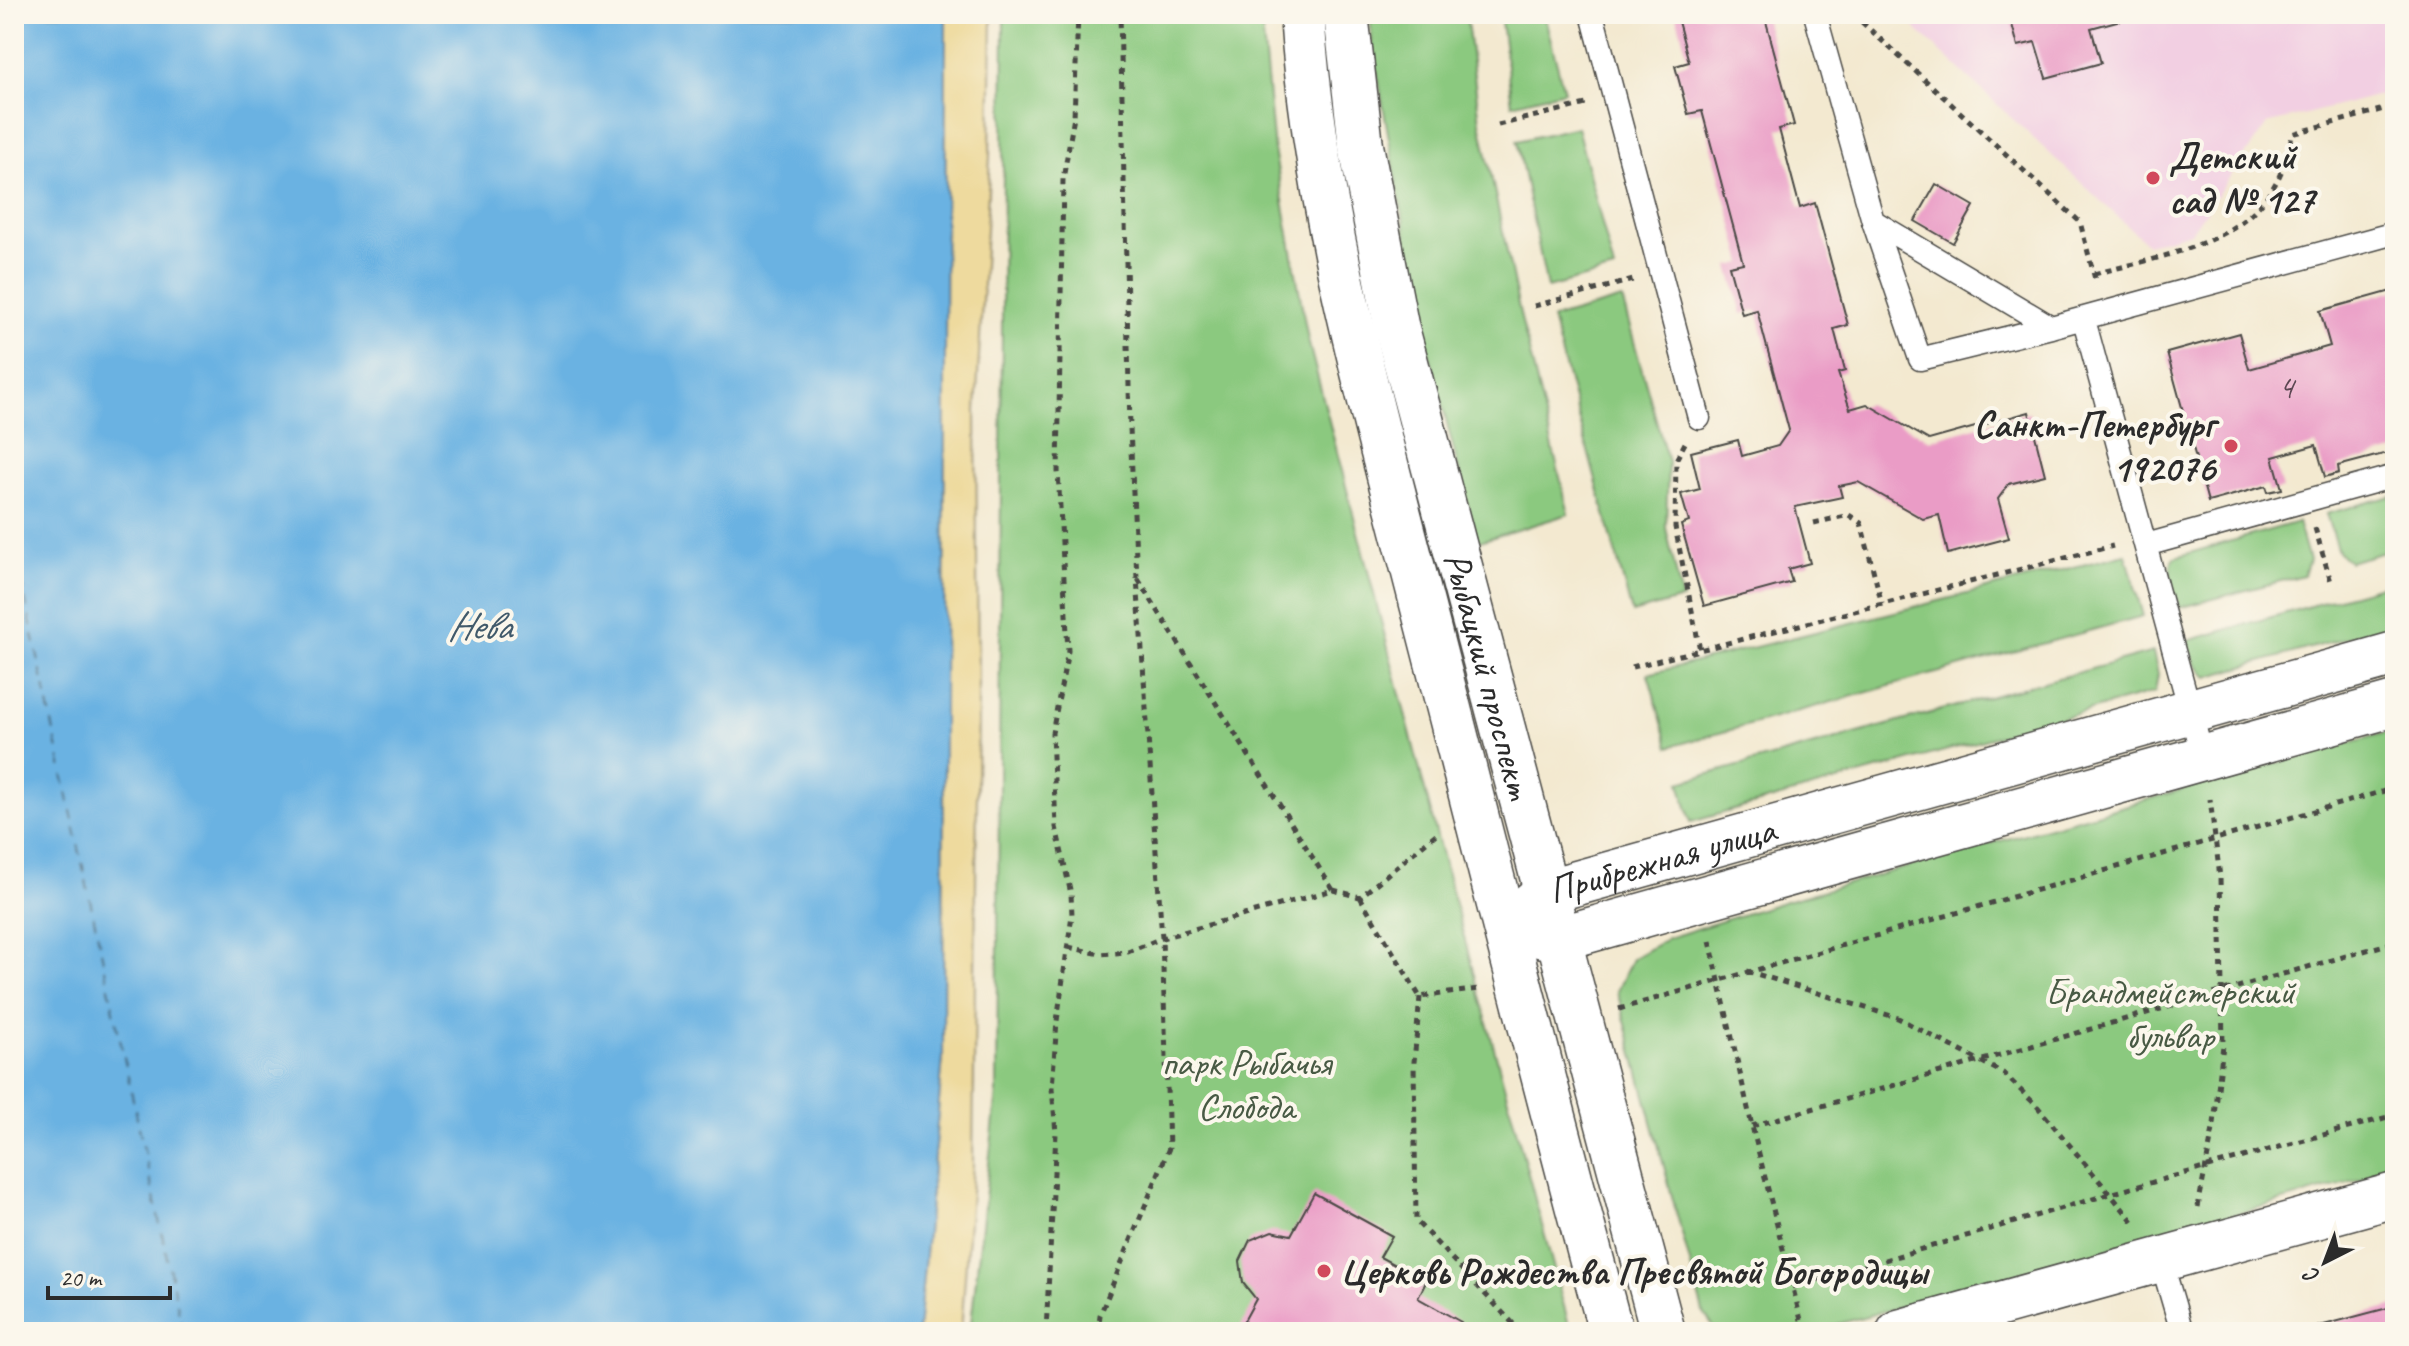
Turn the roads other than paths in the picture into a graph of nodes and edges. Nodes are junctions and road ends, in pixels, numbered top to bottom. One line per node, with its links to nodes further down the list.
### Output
1 (1302, 14): 17 (street, Рыбацкий проспект)
2 (1346, 14): 16 (street, Рыбацкий проспект)
3 (1592, 14): 9 (lane)
4 (1815, 14): 5 (lane)
5 (1873, 221): 8 (lane); 8 (lane)
6 (2395, 233): 7 (lane)
7 (2094, 317): 8 (lane); 11 (lane)
8 (2051, 327)
9 (1699, 418)
10 (2395, 476): 11 (lane)
11 (2146, 545): 14 (lane)
12 (2395, 654): 14 (street, Прибрежная улица)
13 (2395, 704): 15 (street, Прибрежная улица)
14 (2190, 711): 15 (lane); 16 (street, Прибрежная улица)
15 (2206, 777): 18 (street, Прибрежная улица)
16 (1545, 892): 17 (street, Прибрежная улица); 18 (street, Рыбацкий проспект)
17 (1505, 929): 18 (street, Прибрежная улица); 21 (street, Рыбацкий проспект)
18 (1558, 939): 22 (street, Рыбацкий проспект)
19 (2395, 1195): 20 (street)
20 (2150, 1244): 23 (street); 24 (lane)
21 (1611, 1332)
22 (1663, 1332)
23 (1899, 1332)
24 (2182, 1332)

